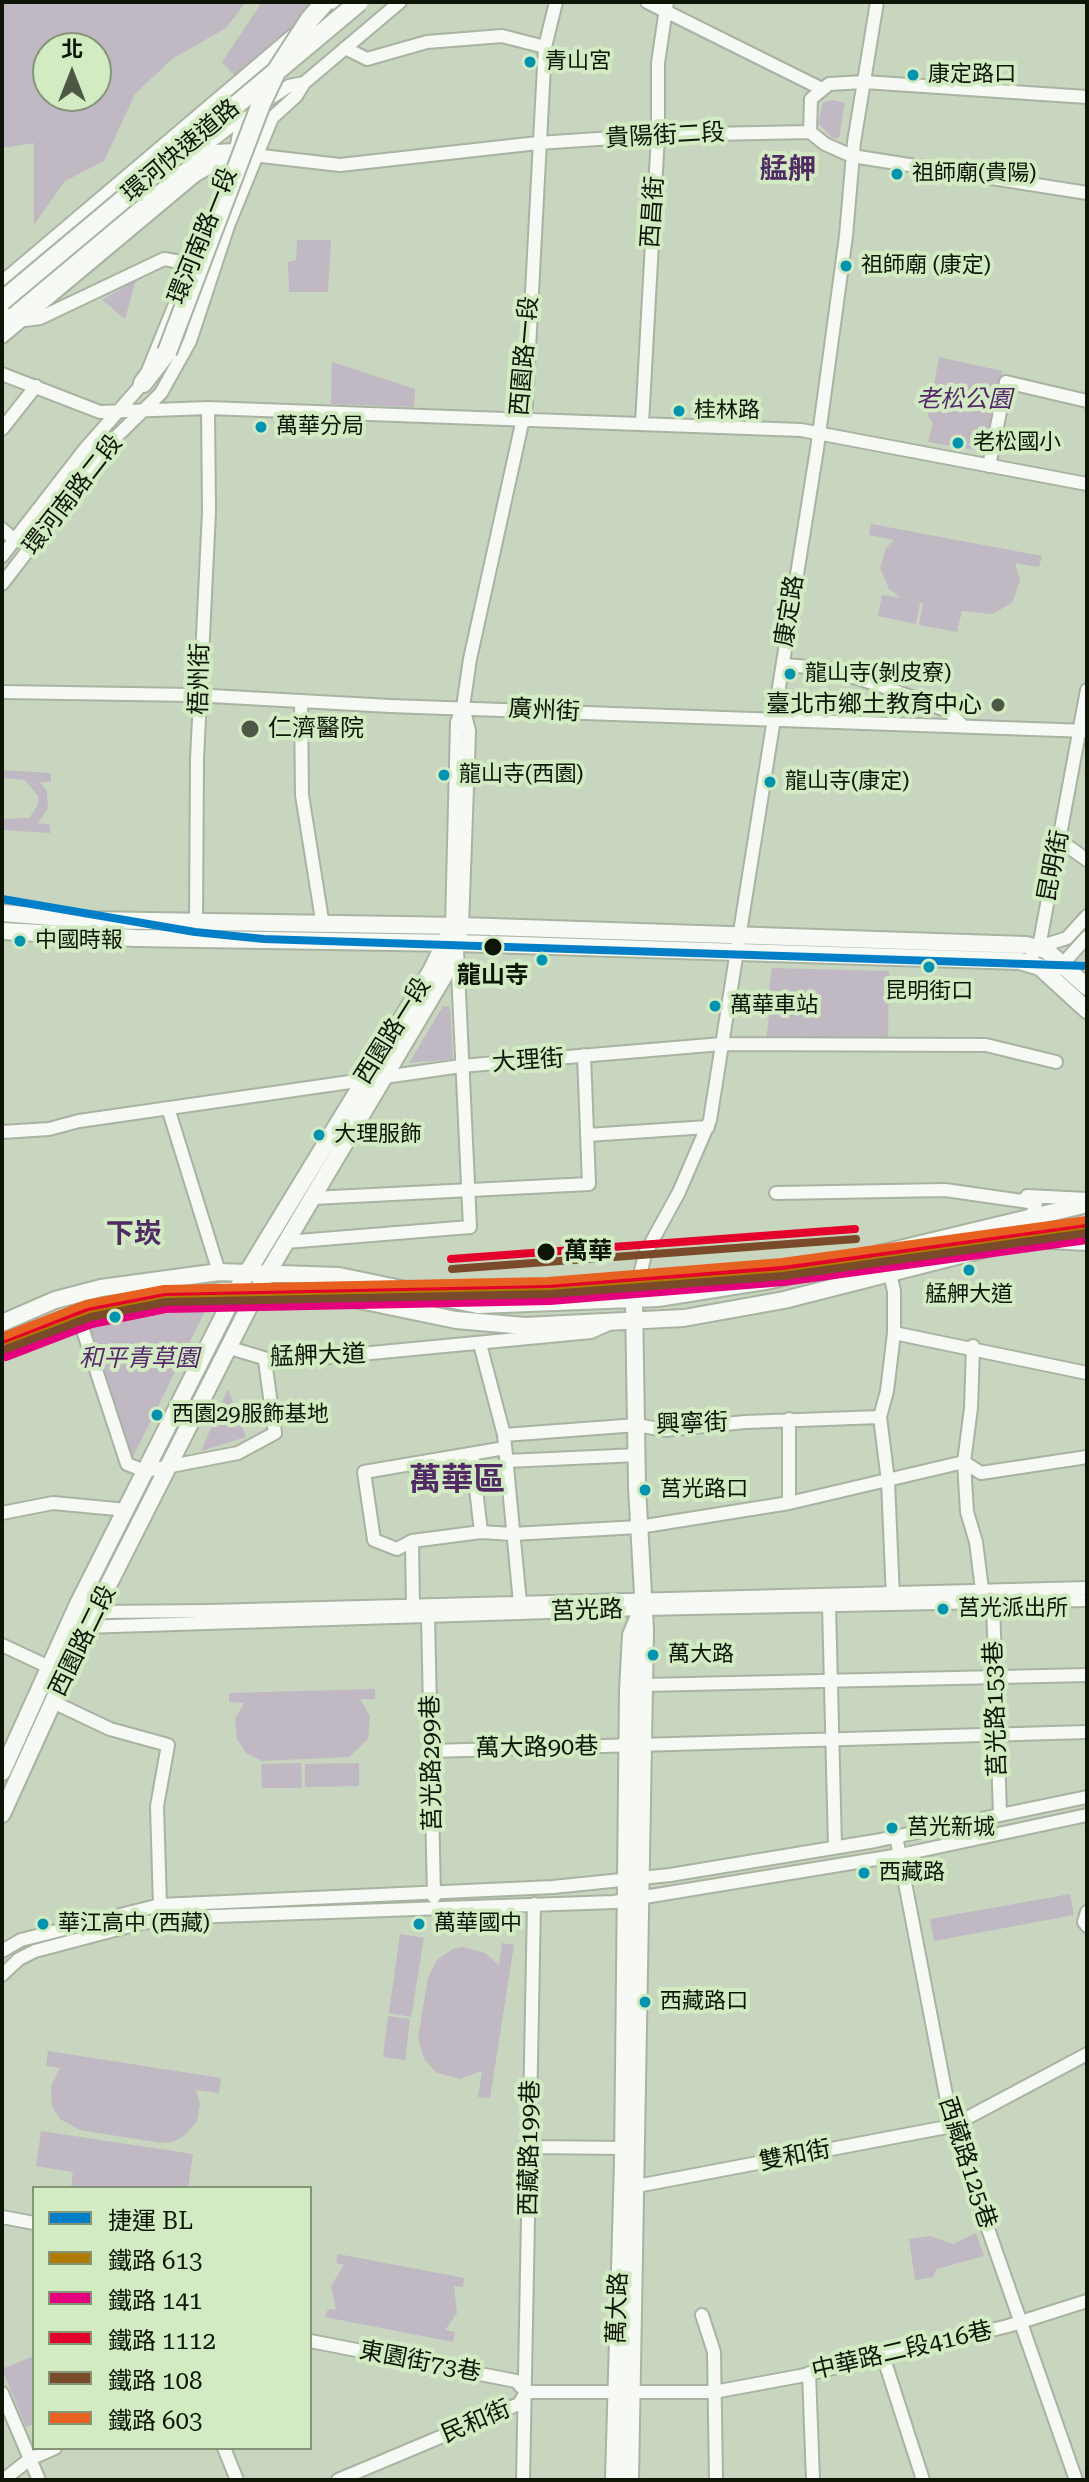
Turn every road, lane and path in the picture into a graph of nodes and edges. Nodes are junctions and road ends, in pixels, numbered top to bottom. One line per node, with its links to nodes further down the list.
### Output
1 (328, 2): 11 (street); 17 (highway, bridge)
2 (341, 2): 11 (street); 25 (highway, 環河快速道路, bridge)
3 (359, 2): 26 (highway, 環河快速道路, bridge)
4 (374, 2): 17 (highway)
5 (400, 2): 12 (street, 環河南路一段)
6 (556, 2): 10 (street, 西園路一段)
7 (647, 2): 9 (street)
8 (877, 2): 13 (street, 康定路)
9 (666, 6): 15 (street); 19 (street, 西昌街)
10 (545, 47): 12 (street); 20 (street, 西園路一段)
11 (280, 48): 25 (street)
12 (345, 48): 14 (street, 環河南路一段)
13 (864, 82): 15 (street); 16 (street); 22 (street, 康定路)
14 (304, 83): 17 (street, 環河南路一段); 21 (street, 環河南路一段)
15 (820, 88): 18 (street)
16 (1087, 97)
17 (251, 120): 21 (street, 環河南路一段); 27 (street); 32 (highway, bridge)
18 (810, 132): 19 (street, 貴陽街二段); 22 (street)
19 (658, 135): 20 (street, 貴陽街二段); 39 (street, 西昌街)
20 (538, 143): 21 (street, 貴陽街二段); 38 (street, 西園路一段)
21 (244, 155): 24 (street, 環河南路一段); 28 (highway); 29 (street); 36 (street, 環河南路一段)
22 (852, 156): 23 (street); 41 (street, 康定路)
23 (1087, 193)
24 (192, 264): 29 (street); 32 (street, 環河南路一段)
25 (2, 284)
26 (2, 301)
27 (2, 313)
28 (2, 321)
29 (23, 321): 30 (street)
30 (2, 337)
31 (2, 375): 33 (street)
32 (143, 383): 37 (street, 環河南路一段)
33 (36, 386): 37 (street); 40 (street)
34 (1087, 401): 42 (street)
35 (208, 408): 36 (street); 38 (street); 51 (street, 梧州街)
36 (146, 409): 37 (street); 47 (street, 環河南路二段)
37 (119, 411): 45 (street, 環河南路二段)
38 (521, 420): 39 (street); 53 (street, 西園路一段)
39 (642, 423): 41 (street)
40 (2, 429)
41 (819, 432): 42 (street); 48 (street, 康定路)
42 (989, 466): 43 (street)
43 (1087, 484)
44 (2, 529): 45 (street)
45 (16, 541): 46 (street, 環河南路二段)
46 (2, 556)
47 (2, 584)
48 (783, 665): 54 (street, 康定路); 55 (street)
49 (1087, 690): 56 (street, 昆明街)
50 (2, 692): 51 (street, 廣州街)
51 (201, 695): 52 (street, 廣州街); 61 (street, 梧州街)
52 (301, 701): 53 (street, 廣州街); 62 (street)
53 (463, 707): 54 (street, 廣州街); 63 (street, 西園路一段)
54 (773, 720): 55 (street, 廣州街); 66 (street, 康定路)
55 (962, 725): 56 (street, 廣州街)
56 (1083, 730): 57 (street, 昆明街)
57 (1059, 840): 58 (street); 67 (street, 昆明街)
58 (1087, 860)
59 (1087, 916): 67 (street)
60 (4, 922): 61 (main road); 65 (main road)
61 (196, 923): 62 (main road); 65 (street)
62 (323, 926): 63 (main road)
63 (454, 935): 65 (main road); 66 (main road); 75 (street, 西園路一段); 76 (main road, 西園路一段); 77 (main road, 西園路一段)
64 (1087, 937): 69 (street)
65 (216, 939)
66 (737, 945): 67 (main road); 68 (main road); 72 (street, 康定路)
67 (1039, 947): 68 (street); 69 (main road)
68 (1027, 962): 69 (main road)
69 (1056, 971): 70 (main road); 71 (main road)
70 (1087, 987)
71 (1087, 1010)
72 (722, 1044): 73 (street, 大理街); 74 (street, 大理街); 79 (street, 康定路)
73 (584, 1055): 75 (street, 大理街); 81 (street)
74 (1056, 1062)
75 (461, 1066): 76 (street, 大理街); 82 (street, 西園路一段)
76 (382, 1077): 77 (street, 大理街); 85 (main road, 西園路一段)
77 (362, 1080): 78 (street, 大理街); 96 (main road, 西園路一段)
78 (168, 1108): 80 (street, 大理街); 94 (street)
79 (708, 1127): 81 (street); 98 (street, 康定路)
80 (2, 1132)
81 (587, 1135): 82 (street)
82 (468, 1190): 85 (street); 90 (street, 西園路一段)
83 (776, 1193): 84 (street)
84 (996, 1197): 86 (street); 87 (street)
85 (313, 1198): 90 (main road, 西園路一段)
86 (1087, 1201): 87 (main road, 艋舺大道)
87 (1032, 1215): 92 (main road, 艋舺大道)
88 (1087, 1223): 89 (main road, 艋舺大道)
89 (1021, 1241): 91 (street); 95 (main road, 艋舺大道)
90 (286, 1242): 93 (main road, 西園路一段)
91 (1087, 1244)
92 (885, 1253): 95 (street); 98 (main road, 艋舺大道)
93 (269, 1271): 96 (main road, 艋舺大道); 97 (main road, 西園路二段); 98 (main road, 艋舺大道)
94 (219, 1272): 96 (main road, 艋舺大道); 102 (main road, 艋舺大道)
95 (890, 1273): 101 (main road, 艋舺大道); 103 (street)
96 (242, 1281): 97 (main road, 艋舺大道); 99 (main road, 艋舺大道); 120 (main road, 西園路二段)
97 (257, 1291): 100 (main road, 艋舺大道); 108 (main road, 西園路二段)
98 (634, 1300): 101 (main road, 萬大路)
99 (78, 1315): 105 (main road, 艋舺大道); 120 (street)
100 (456, 1320): 101 (main road, 艋舺大道); 106 (street)
101 (627, 1320): 104 (street, 艋舺大道); 113 (main road, 萬大路)
102 (2, 1323)
103 (894, 1333): 107 (street); 111 (street)
104 (480, 1344): 106 (street, 艋舺大道); 114 (street)
105 (2, 1345)
106 (455, 1345): 109 (street, 艋舺大道)
107 (973, 1346): 110 (street); 118 (street, 莒光路153巷)
108 (230, 1348): 109 (street, 艋舺大道); 119 (main road, 西園路二段)
109 (265, 1361): 119 (street)
110 (1085, 1373)
111 (880, 1417): 112 (street, 興寧街); 121 (street)
112 (789, 1419): 113 (street, 興寧街); 124 (street)
113 (637, 1425): 114 (street, 興寧街); 116 (main road, 萬大路)
114 (505, 1448): 115 (street); 116 (street); 122 (street)
115 (472, 1454): 123 (street); 130 (street)
116 (638, 1455): 127 (main road, 萬大路)
117 (1087, 1457): 118 (street)
118 (964, 1462): 121 (street); 133 (street, 莒光路153巷)
119 (169, 1469): 120 (street); 140 (main road, 西園路二段)
120 (145, 1471): 125 (main road, 西園路二段)
121 (888, 1481): 124 (street); 132 (street)
122 (508, 1485): 123 (street); 129 (street)
123 (477, 1488): 128 (street)
124 (789, 1503): 127 (street)
125 (127, 1510): 126 (street); 136 (main road, 西園路二段)
126 (2, 1513)
127 (639, 1527): 129 (street); 137 (main road, 萬大路)
128 (481, 1532): 129 (street); 130 (street)
129 (512, 1534): 135 (street)
130 (412, 1541): 139 (street)
131 (1087, 1588): 133 (street, 莒光路)
132 (893, 1598): 133 (street, 莒光路); 137 (street, 莒光路); 138 (street, 莒光路)
133 (986, 1598): 134 (street, 莒光路); 147 (street, 莒光路153巷)
134 (1087, 1600)
135 (520, 1603): 137 (street, 莒光路); 139 (street, 莒光路)
136 (78, 1604): 140 (street); 142 (main road, 西園路二段)
137 (642, 1604): 138 (street, 莒光路); 141 (street, 莒光路); 149 (main road, 萬大路); 154 (main road, 萬大路)
138 (829, 1605): 148 (street)
139 (413, 1607): 140 (street, 莒光路)
140 (98, 1612): 143 (main road, 西園路二段)
141 (428, 1616): 143 (street, 莒光路); 155 (street, 莒光路299巷)
142 (68, 1626): 143 (street, 莒光路); 145 (main road, 西園路二段)
143 (87, 1627): 150 (main road, 西園路二段)
144 (2, 1645): 145 (street)
145 (49, 1667): 156 (main road, 西園路二段)
146 (1087, 1675): 147 (street)
147 (995, 1677): 148 (street); 152 (street, 莒光路153巷)
148 (829, 1681): 149 (street); 153 (street)
149 (644, 1685): 154 (main road, 萬大路)
150 (53, 1702): 157 (main road, 西園路二段); 171 (street)
151 (1087, 1732): 152 (street, 萬大路90巷)
152 (996, 1735): 153 (street, 萬大路90巷); 160 (street, 莒光路153巷)
153 (830, 1741): 154 (street, 萬大路90巷); 163 (street)
154 (635, 1745): 155 (street, 萬大路90巷); 165 (main road, 萬大路); 166 (main road, 萬大路)
155 (431, 1751): 167 (street, 莒光路299巷)
156 (2, 1769): 157 (street)
157 (19, 1777): 159 (main road, 西園路二段)
158 (1087, 1797): 160 (street)
159 (2, 1814)
160 (1000, 1814): 162 (street)
161 (1087, 1815): 164 (street)
162 (896, 1836): 163 (street); 164 (street, 西藏路125巷)
163 (835, 1847): 165 (street)
164 (900, 1855): 168 (street); 176 (street, 西藏路125巷)
165 (642, 1878): 166 (street); 168 (main road, 萬大路)
166 (625, 1880): 167 (street); 169 (main road, 萬大路)
167 (434, 1892): 171 (street); 172 (street, 莒光路299巷)
168 (642, 1899): 169 (street); 179 (main road, 萬大路)
169 (625, 1901): 170 (street); 178 (main road, 萬大路)
170 (534, 1904): 172 (street); 177 (street, 西藏路199巷)
171 (160, 1905): 173 (street)
172 (435, 1909): 174 (street)
173 (2, 1951)
174 (2, 1975)
175 (1087, 2054): 176 (street, 雙和街)
176 (952, 2126): 179 (street, 雙和街); 184 (street, 西藏路125巷)
177 (530, 2147): 178 (street); 188 (street, 西藏路199巷)
178 (624, 2148): 191 (main road, 萬大路)
179 (637, 2186): 191 (main road, 萬大路)
180 (2, 2217): 181 (street)
181 (32, 2223)
182 (1087, 2301): 184 (street, 中華路二段416巷)
183 (702, 2315): 189 (street)
184 (1020, 2323): 186 (street, 中華路二段416巷); 205 (street, 西藏路125巷)
185 (312, 2341): 188 (street, 東園街73巷)
186 (883, 2356): 187 (street, 中華路二段416巷); 204 (street)
187 (809, 2373): 189 (street, 中華路二段416巷); 203 (street)
188 (526, 2392): 191 (street, 民和街); 198 (street, 民和街); 199 (street, 西藏路199巷)
189 (714, 2392): 191 (street, 中華路二段416巷); 202 (street)
190 (2, 2393): 194 (street)
191 (624, 2393): 200 (main road, 萬大路); 201 (main road, 萬大路)
192 (50, 2450): 194 (street)
193 (225, 2450): 197 (street)
194 (30, 2459): 195 (street); 196 (street)
195 (3, 2480)
196 (39, 2480)
197 (237, 2480)
198 (338, 2480)
199 (523, 2480)
200 (614, 2480)
201 (630, 2480)
202 (716, 2480)
203 (813, 2480)
204 (923, 2480)
205 (1076, 2480)

